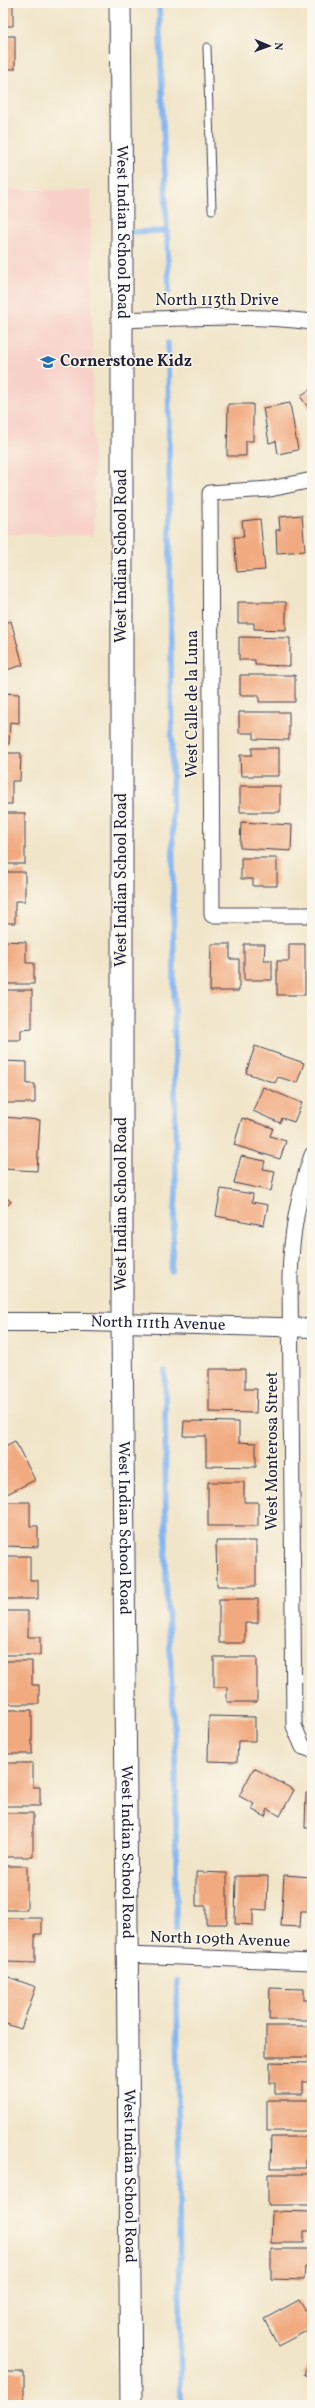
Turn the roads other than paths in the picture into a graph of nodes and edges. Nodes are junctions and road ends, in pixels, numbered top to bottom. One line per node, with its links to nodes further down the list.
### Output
1 (120, 3): 4 (main road, West Indian School Road)
2 (207, 47): 3 (lane)
3 (212, 210)
4 (122, 320): 5 (street, North 113th Drive); 10 (main road, West Indian School Road)
5 (312, 322)
6 (312, 480): 7 (street, West Calle de la Luna)
7 (312, 916)
8 (312, 1155): 11 (street, West Monterosa Street)
9 (3, 1322): 10 (street, North 111th Avenue)
10 (122, 1322): 11 (street, North 111th Avenue); 14 (main road, West Indian School Road)
11 (290, 1327): 12 (street, North 111th Avenue); 13 (street, West Monterosa Street)
12 (312, 1328)
13 (307, 1748)
14 (127, 1955): 15 (street, North 109th Avenue); 16 (main road, West Indian School Road)
15 (312, 1962)
16 (131, 2405)

